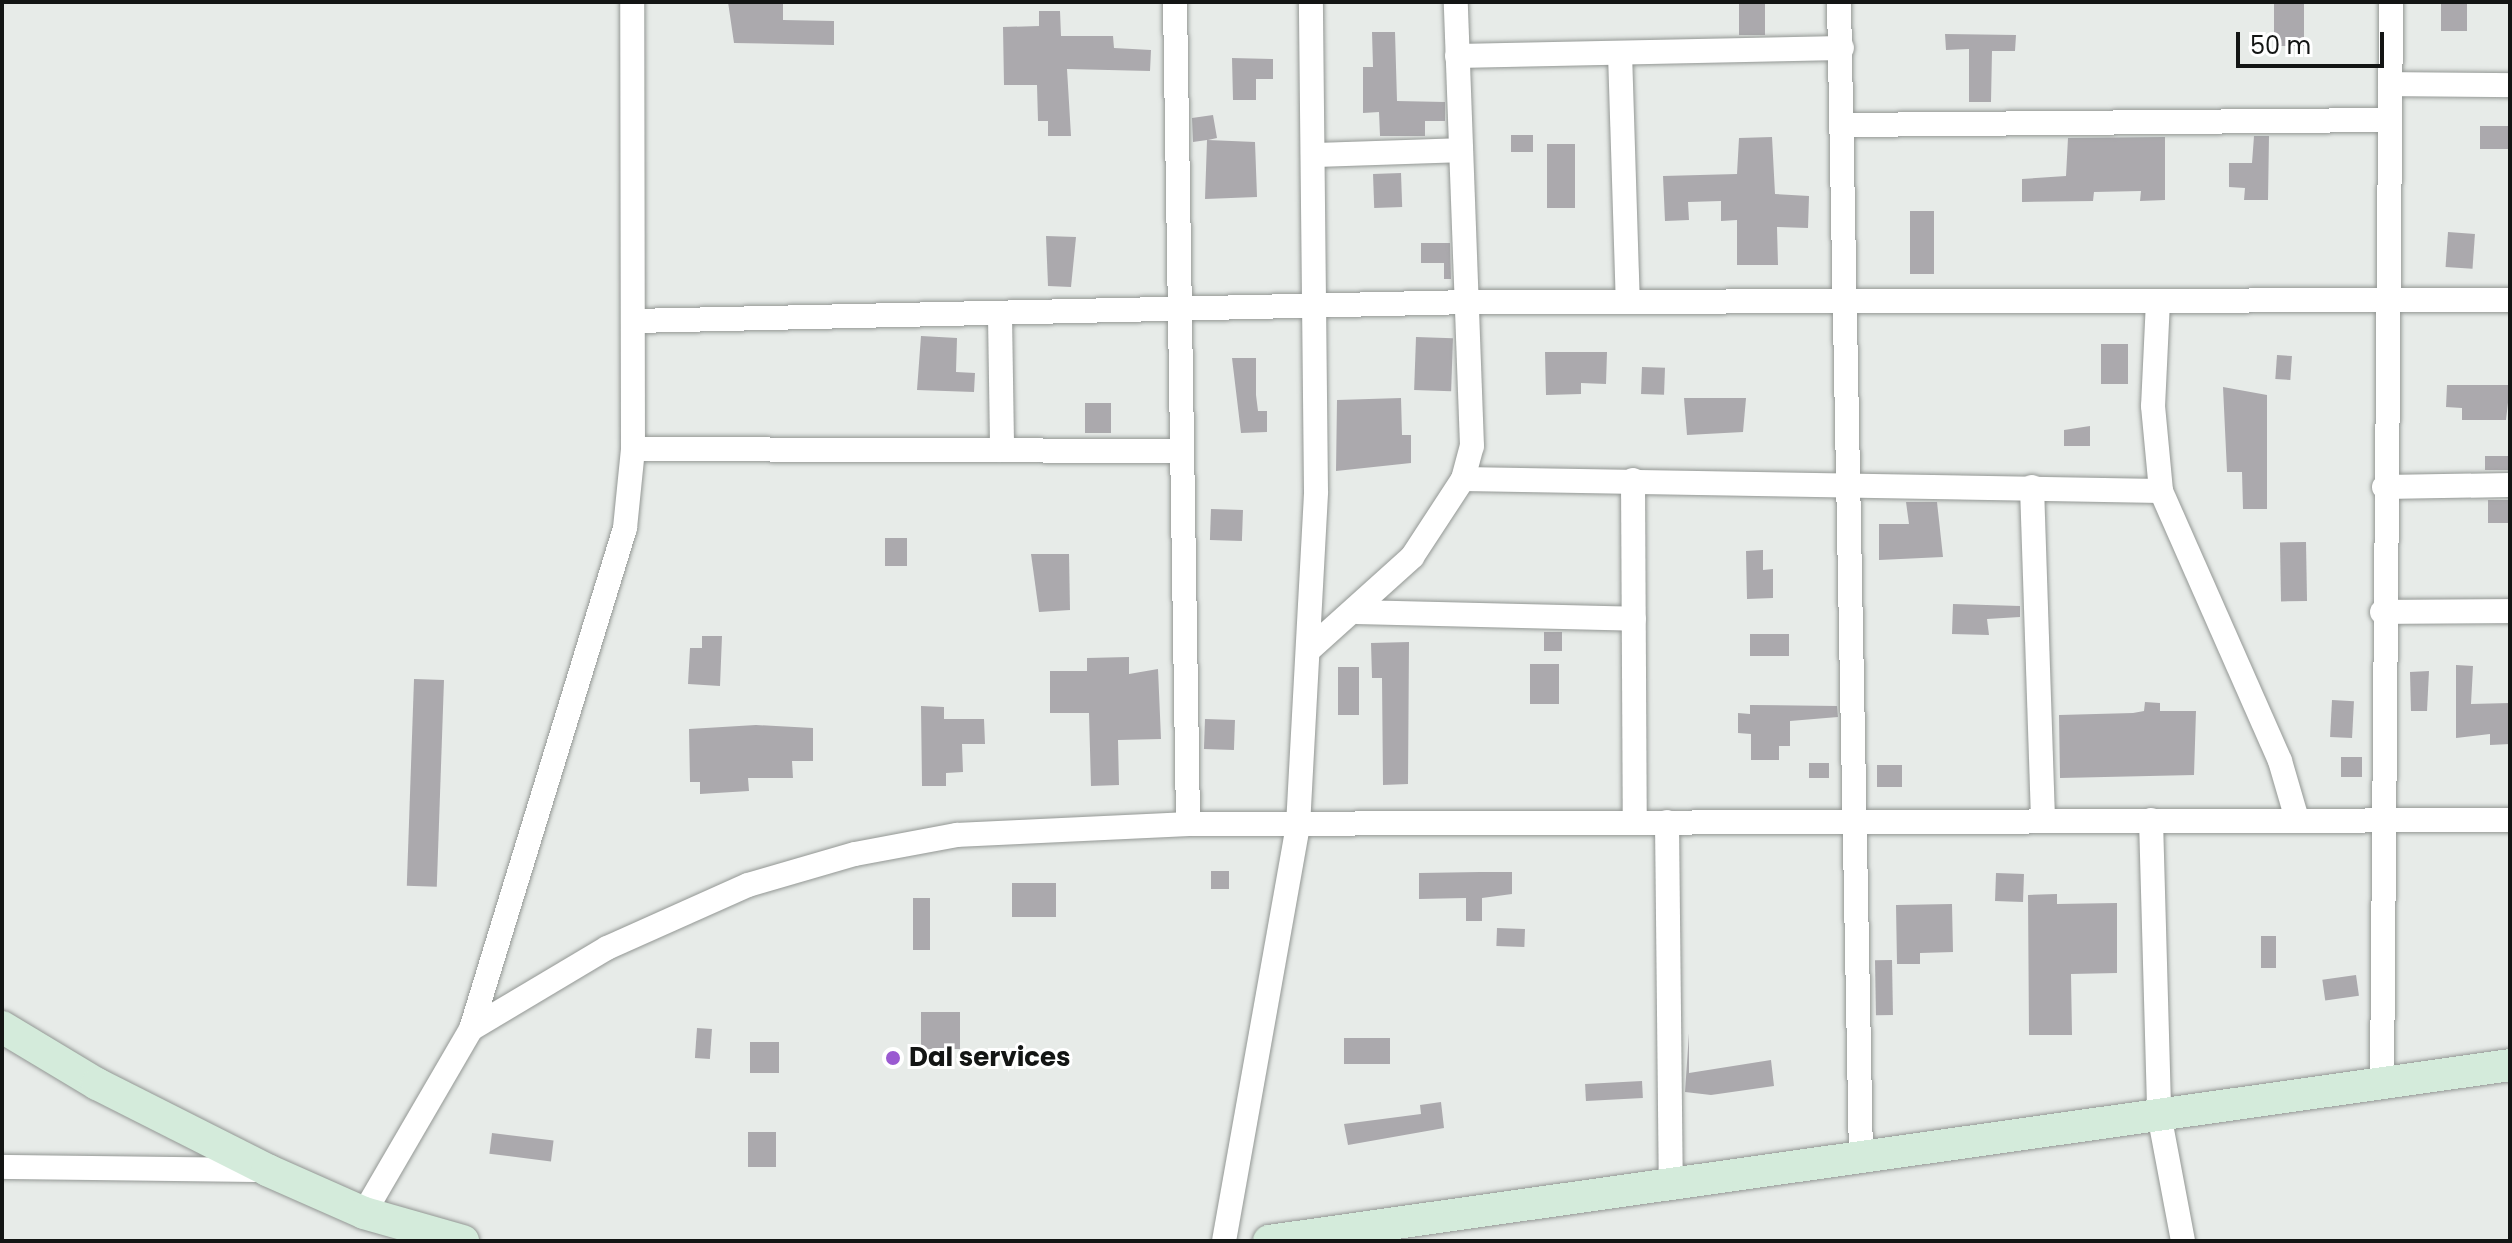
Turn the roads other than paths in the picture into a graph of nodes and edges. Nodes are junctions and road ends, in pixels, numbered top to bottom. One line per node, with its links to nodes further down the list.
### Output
1 (632, 2): 25 (street)
2 (1175, 2): 23 (street)
3 (1311, 2): 15 (street)
4 (1456, 2): 9 (street)
5 (1839, 2): 7 (street)
6 (2391, 2): 10 (street)
7 (1842, 48): 8 (street); 13 (street)
8 (1620, 53): 9 (street); 17 (street)
9 (1457, 56): 14 (street)
10 (2390, 84): 11 (street); 12 (street)
11 (2510, 85)
12 (2389, 120): 13 (street); 20 (street)
13 (1844, 125): 18 (street)
14 (1461, 150): 15 (street); 21 (street)
15 (1313, 155): 22 (street)
16 (2510, 300): 20 (street)
17 (1628, 301): 18 (street); 21 (street)
18 (1847, 301): 19 (street); 31 (street)
19 (2158, 301): 20 (street); 35 (street)
20 (2387, 301): 34 (street)
21 (1470, 302): 22 (street); 29 (street)
22 (1314, 310): 23 (street); 40 (street)
23 (1180, 313): 24 (street); 28 (street)
24 (1000, 316): 25 (street); 27 (street)
25 (634, 321): 26 (street)
26 (633, 449): 27 (street); 52 (street)
27 (1002, 450): 28 (street)
28 (1181, 451): 49 (street)
29 (1463, 479): 30 (street); 37 (street)
30 (1633, 480): 31 (street); 39 (street)
31 (1850, 481): 33 (street); 48 (street)
32 (2510, 485): 34 (street)
33 (2032, 487): 35 (street); 46 (street)
34 (2384, 487): 38 (street)
35 (2161, 491): 41 (street)
36 (2510, 611): 38 (street)
37 (1357, 612): 39 (street); 40 (street)
38 (2382, 612): 42 (street)
39 (1634, 619): 45 (street)
40 (1311, 648): 50 (street)
41 (2297, 819): 42 (street); 43 (street)
42 (2380, 819): 44 (street); 54 (street)
43 (2151, 820): 46 (street); 55 (street)
44 (2510, 820)
45 (1635, 821): 47 (street); 50 (street)
46 (2043, 821): 48 (street)
47 (1667, 822): 48 (street); 59 (street)
48 (1856, 823): 56 (street)
49 (1188, 824): 50 (street); 52 (street)
50 (1298, 826): 62 (street)
51 (2, 1027): 58 (main road)
52 (471, 1029): 60 (street)
53 (2510, 1065): 54 (main road)
54 (2382, 1082): 55 (main road)
55 (2159, 1114): 56 (main road); 64 (street)
56 (1861, 1155): 59 (main road)
57 (2, 1167): 58 (street)
58 (267, 1170): 60 (main road)
59 (1671, 1180): 63 (main road)
60 (364, 1213): 61 (main road)
61 (463, 1241)
62 (1224, 1241)
63 (1269, 1241)
64 (2183, 1241)

